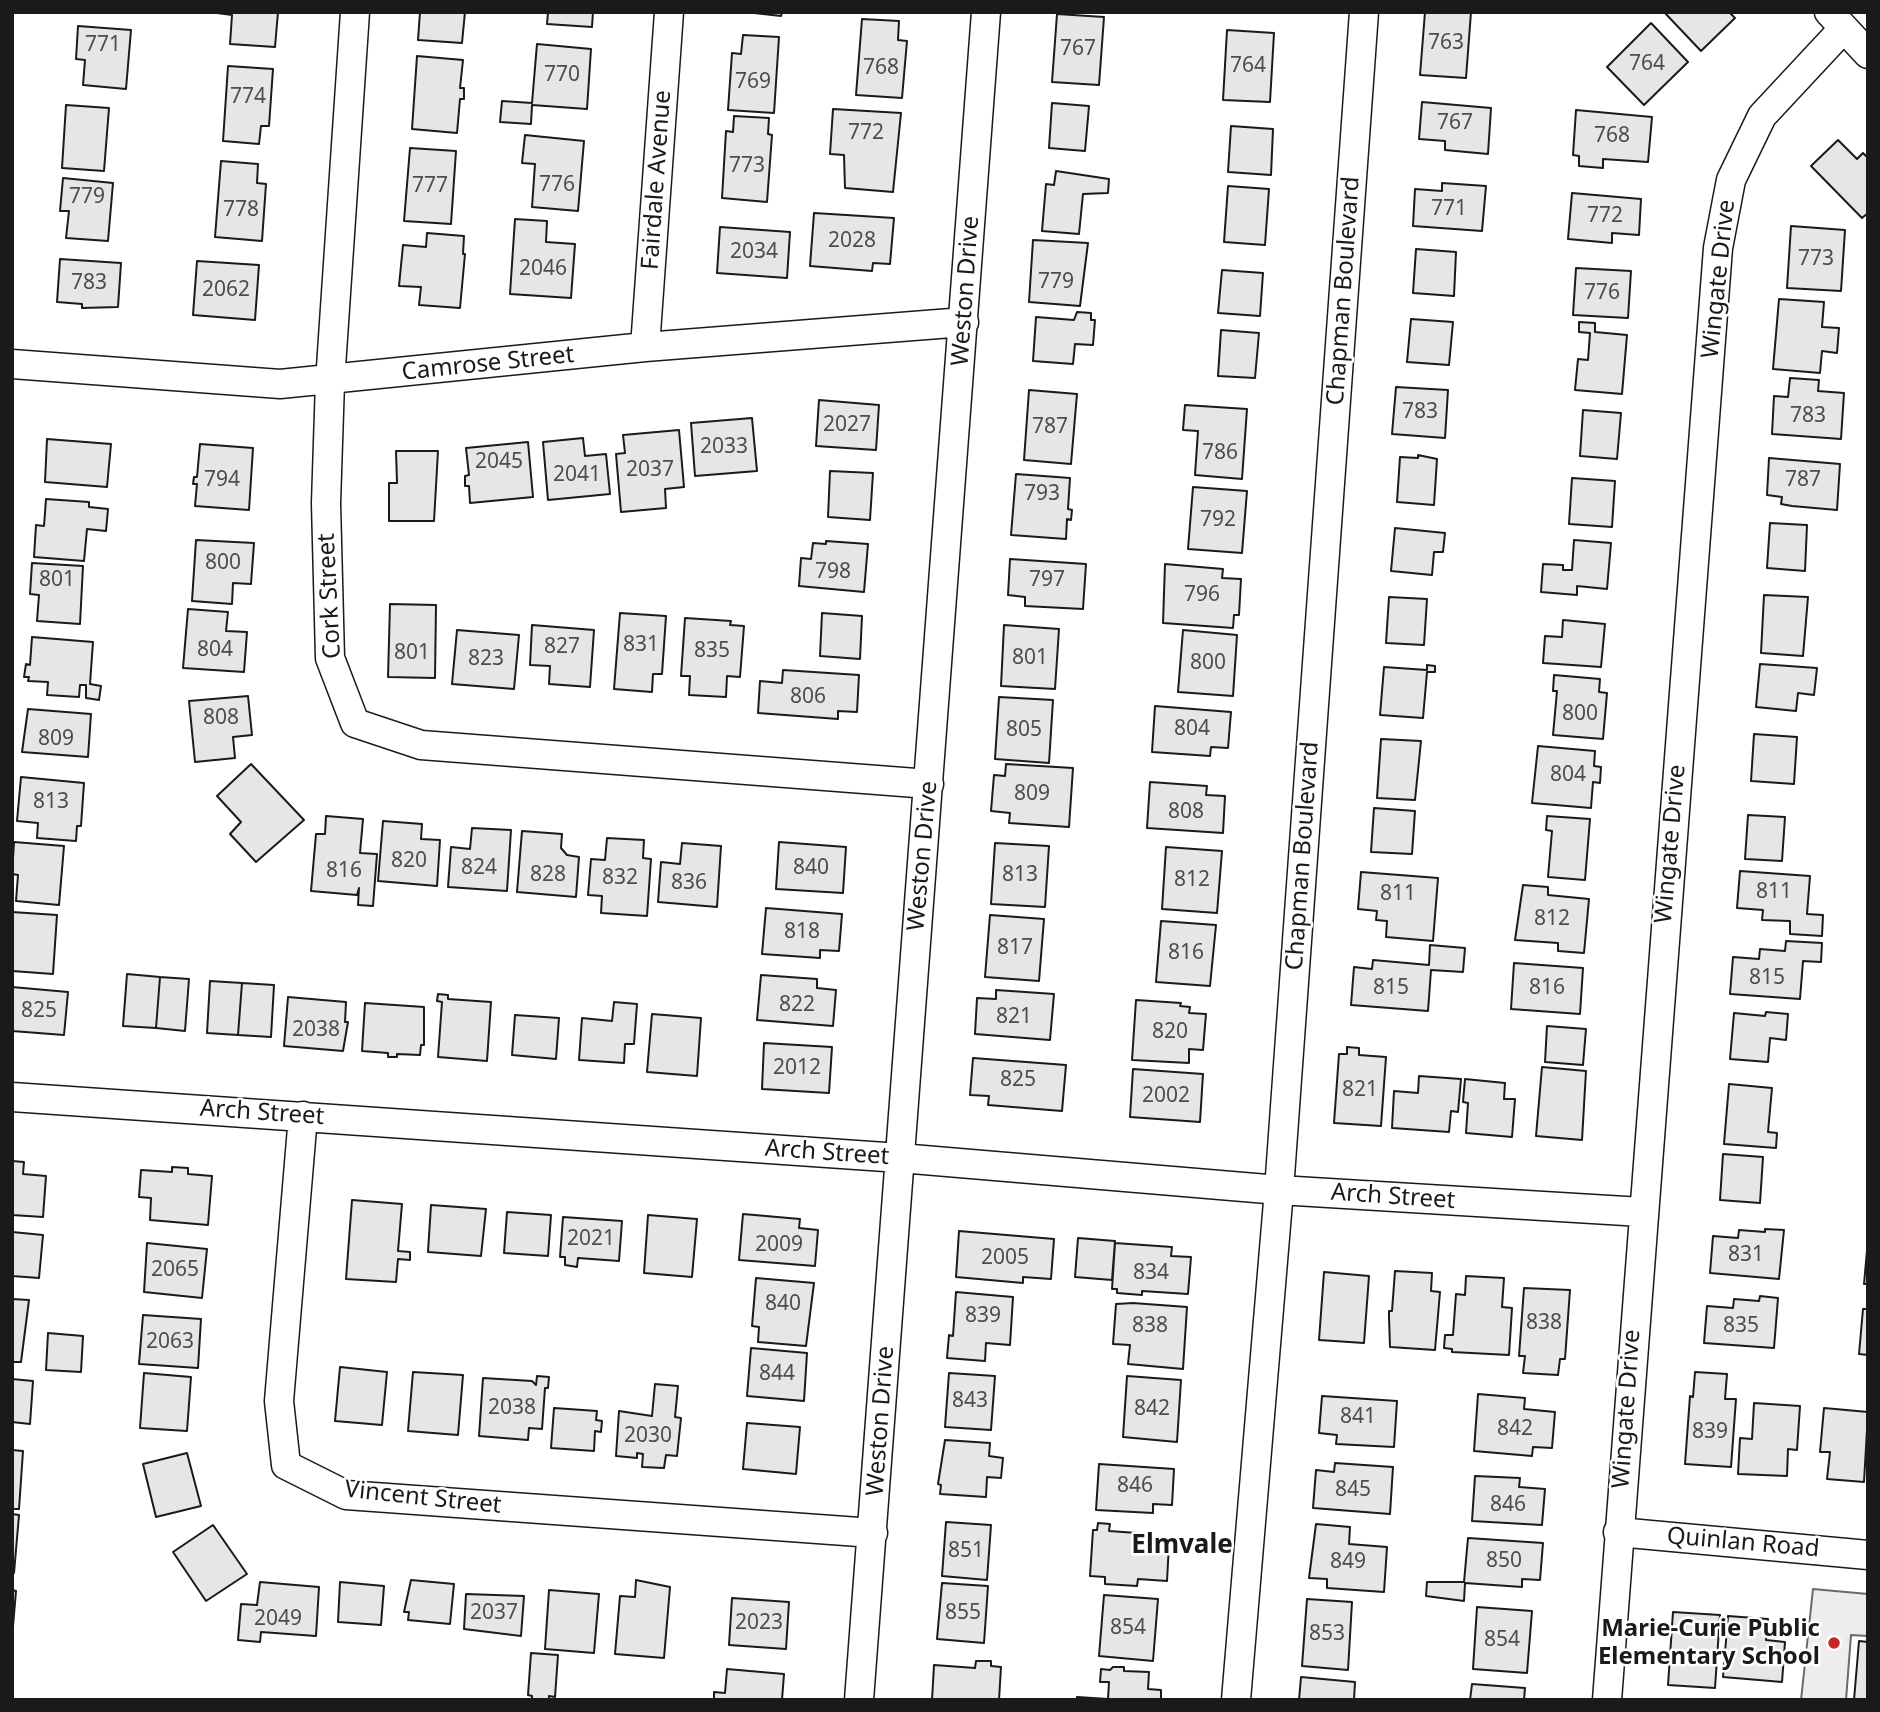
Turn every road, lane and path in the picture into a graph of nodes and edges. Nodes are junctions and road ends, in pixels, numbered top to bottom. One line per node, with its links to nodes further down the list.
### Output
1 (355, 12): 10 (street, Cork Street)
2 (669, 12): 8 (street, Fairdale Avenue)
3 (986, 12): 7 (street, Weston Drive)
4 (1364, 12): 15 (street, Chapman Boulevard)
5 (1837, 20): 6 (street); 16 (street, Wingate Drive)
6 (1868, 54)
7 (964, 322): 8 (street, Camrose Street); 11 (street, Weston Drive)
8 (645, 347): 10 (street, Camrose Street)
9 (12, 364): 10 (street, Camrose Street)
10 (330, 382): 11 (street, Cork Street)
11 (929, 784): 14 (street, Weston Drive)
12 (12, 1097): 13 (street, Arch Street)
13 (303, 1116): 14 (street, Arch Street); 18 (street, Vincent Street)
14 (900, 1158): 15 (street, Arch Street); 18 (street, Weston Drive)
15 (1279, 1190): 16 (street, Arch Street); 21 (street, Chapman Boulevard)
16 (1642, 1212): 17 (street, Wingate Drive)
17 (1618, 1532): 19 (street, Quinlan Road); 22 (street, Wingate Drive)
18 (873, 1533): 20 (street, Weston Drive)
19 (1868, 1555)
20 (859, 1700)
21 (1236, 1700)
22 (1607, 1700)

